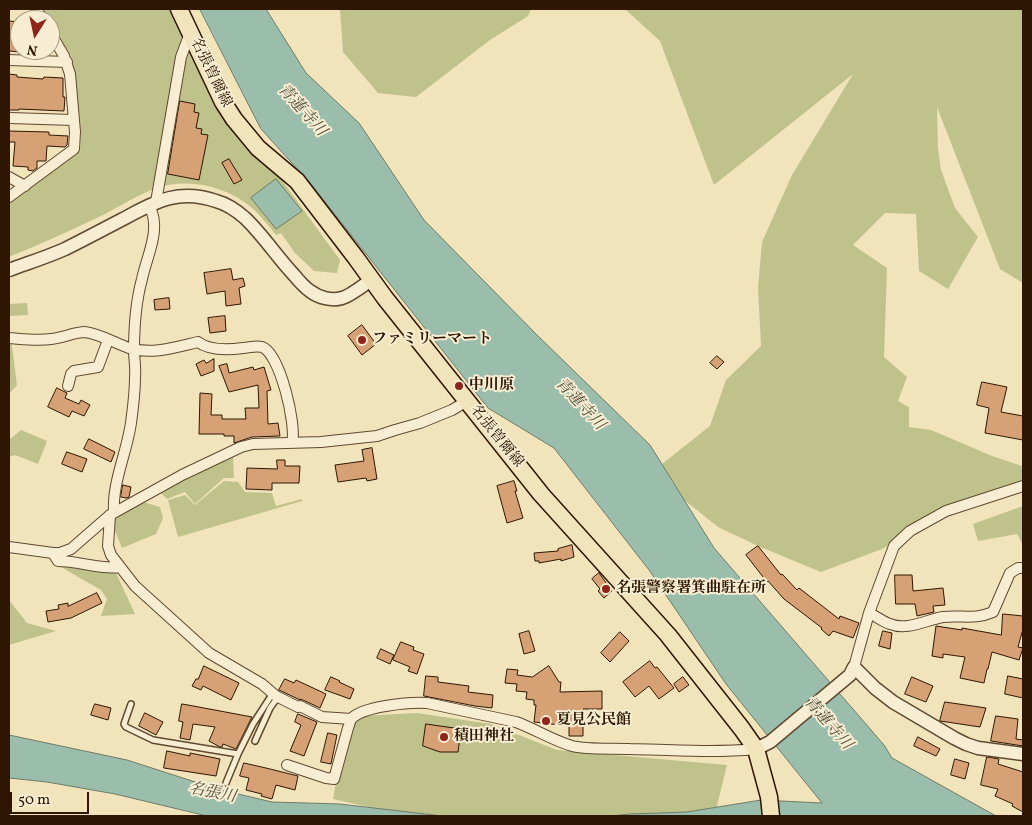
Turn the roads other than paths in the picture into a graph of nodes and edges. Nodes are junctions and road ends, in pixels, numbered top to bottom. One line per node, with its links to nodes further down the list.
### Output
1 (180, 9): 2 (main road, 名張曽爾線)
2 (190, 33): 11 (street); 13 (main road, 名張曽爾線)
3 (60, 50): 5 (street)
4 (9, 60): 5 (street)
5 (67, 62): 7 (street)
6 (9, 118): 7 (street)
7 (74, 120): 9 (street)
8 (9, 177): 9 (street)
9 (25, 186): 10 (street)
10 (9, 197)
11 (153, 203): 12 (street); 13 (street); 16 (street)
12 (9, 270)
13 (371, 280): 18 (main road, 名張曽爾線)
14 (9, 338): 15 (street)
15 (108, 340): 16 (street); 17 (street)
16 (134, 349): 19 (street); 21 (street)
17 (68, 386)
18 (467, 401): 19 (street); 32 (main road, 名張曽爾線)
19 (292, 443): 21 (street)
20 (1023, 486): 26 (street)
21 (112, 514): 23 (street); 24 (street)
22 (9, 547): 23 (street)
23 (52, 553): 24 (street)
24 (120, 567): 28 (street)
25 (1023, 568): 26 (street)
26 (869, 613): 27 (street)
27 (852, 671): 32 (street); 34 (street)
28 (275, 695): 30 (street); 31 (lane); 33 (lane)
29 (131, 704): 33 (lane)
30 (351, 719): 32 (street); 35 (street)
31 (255, 741)
32 (763, 746): 37 (main road, 名張曽爾線)
33 (238, 754): 36 (lane)
34 (1023, 754)
35 (287, 765)
36 (226, 783)
37 (771, 816)

